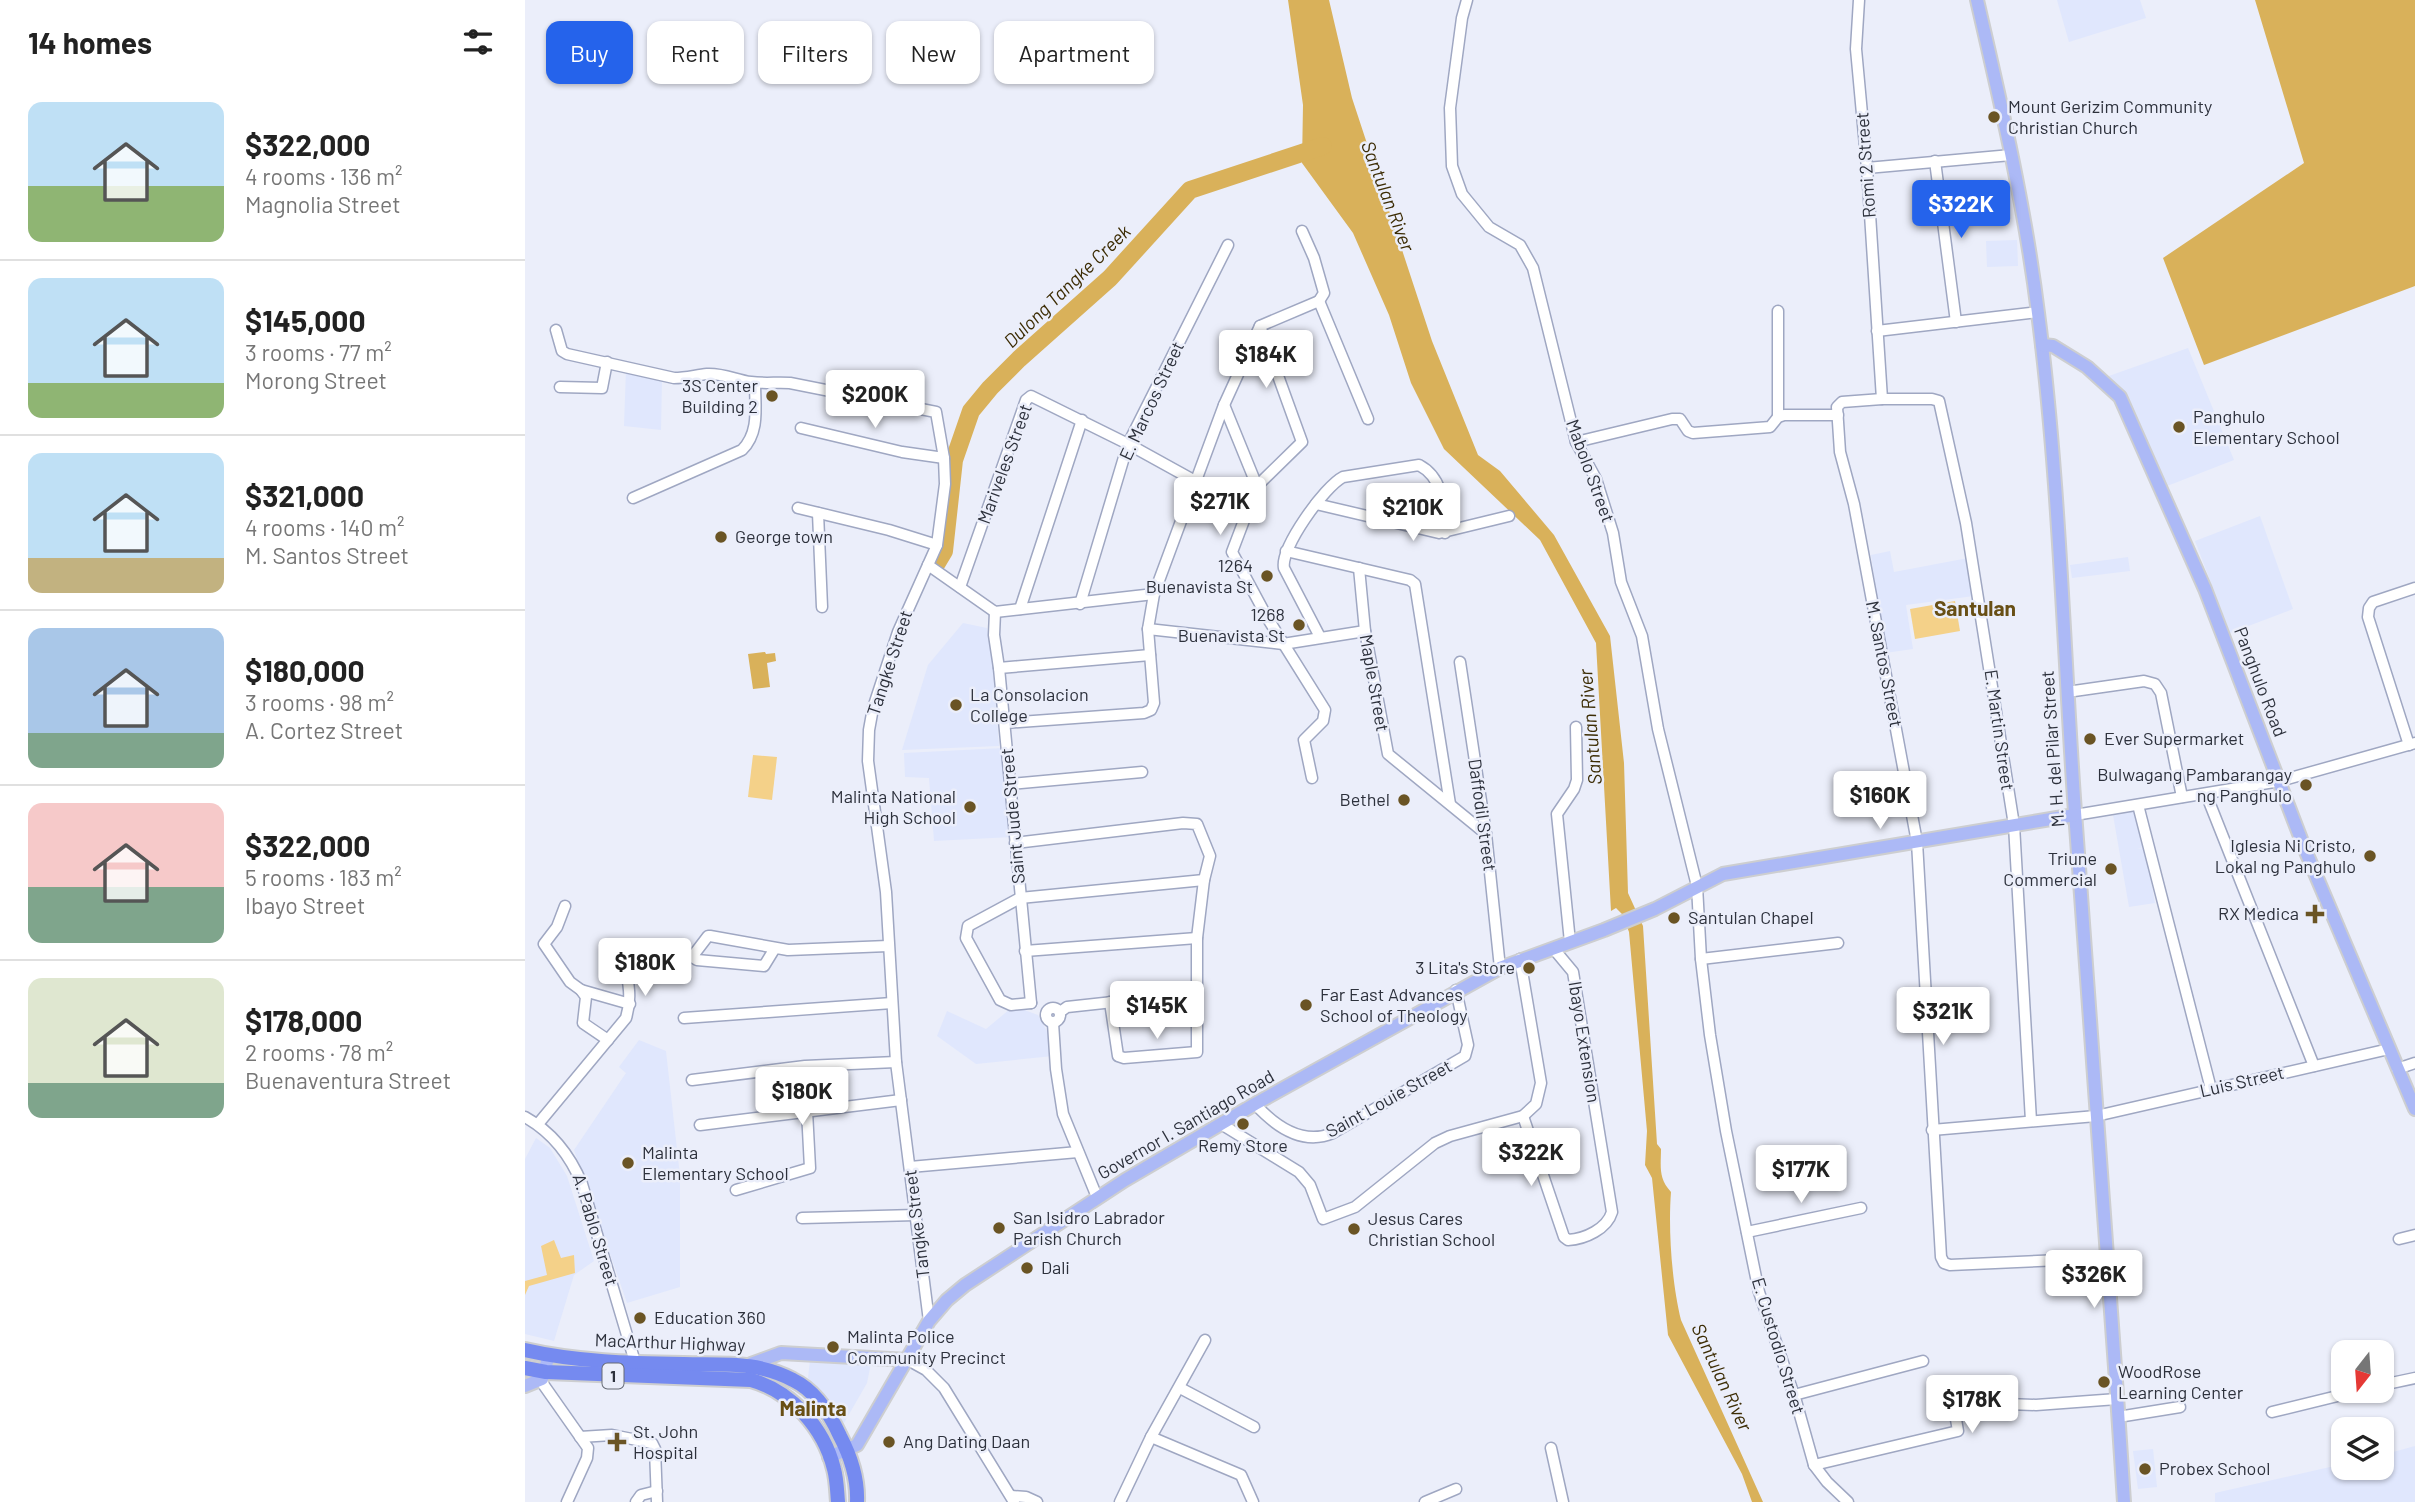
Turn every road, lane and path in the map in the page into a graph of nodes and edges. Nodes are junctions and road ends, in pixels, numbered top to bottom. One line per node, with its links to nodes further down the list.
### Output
1 (1467, 0): 27 (street, Mabolo Street)
2 (1859, 0): 6 (street, Romi 2 Street)
3 (1977, 0): 4 (main road, M. H. del Pilar Street)
4 (2011, 155): 5 (street); 11 (main road, M. H. del Pilar Street)
5 (1935, 161): 6 (street); 12 (street)
6 (1867, 168): 15 (street, Romi 2 Street)
7 (1302, 231): 9 (street)
8 (1228, 245): 28 (street, E. Marcos Street)
9 (1319, 301): 13 (street); 24 (street)
10 (1778, 311): 23 (street)
11 (2038, 312): 12 (street); 16 (main road, M. H. del Pilar Street)
12 (1956, 322): 15 (street)
13 (1260, 327): 21 (street); 31 (street)
14 (556, 330): 17 (street, Tangke Street)
15 (1877, 331): 20 (street, Romi 2 Street)
16 (2042, 345): 56 (main road, M. H. del Pilar Street); 62 (main road, Panghulo Road)
17 (607, 362): 18 (street, Tangke Street); 19 (street)
18 (755, 383): 29 (street, Tangke Street); 32 (street)
19 (560, 387)
20 (1882, 398): 22 (street); 69 (street, E. Martin Street)
21 (1224, 405): 30 (street); 31 (street)
22 (1837, 415): 23 (street); 71 (street, M. Santos Street)
23 (1778, 417): 27 (street)
24 (1368, 419)
25 (1082, 420): 28 (street, Mariveles Street); 42 (street, Mariveles Street); 47 (street)
26 (801, 428): 29 (street)
27 (1576, 442): 74 (street, Mabolo Street)
28 (1128, 444): 30 (street, Mariveles Street); 45 (street, E. Marcos Street)
29 (944, 458): 38 (street, Tangke Street)
30 (1195, 481): 44 (street)
31 (1257, 486): 52 (street)
32 (633, 498)
33 (1316, 504): 37 (street); 37 (street); 39 (street)
34 (797, 508): 35 (street)
35 (818, 513): 38 (street); 46 (street)
36 (1509, 516): 37 (street)
37 (1445, 533)
38 (937, 545): 40 (street, Tangke Street)
39 (1286, 551): 41 (street); 51 (street)
40 (928, 565): 42 (street); 80 (street, Tangke Street)
41 (1359, 568): 50 (street, Maple Street); 66 (street)
42 (960, 587): 48 (street)
43 (2415, 587): 59 (street)
44 (1154, 594): 45 (street); 49 (street)
45 (1080, 604): 47 (street)
46 (823, 607)
47 (1020, 609): 48 (street)
48 (995, 611): 55 (street, Saint Jude Street)
49 (1148, 629): 52 (street); 53 (street)
50 (1365, 631): 51 (street); 66 (street, Maple Street)
51 (1320, 637): 52 (street)
52 (1283, 644): 61 (street)
53 (1150, 654): 55 (street); 57 (street)
54 (1460, 662): 70 (street, Daffodil Street)
55 (999, 668): 57 (street, Saint Jude Street)
56 (2067, 692): 65 (street); 68 (main road, M. H. del Pilar Street)
57 (1005, 723): 63 (street, Saint Jude Street)
58 (1576, 727): 78 (street)
59 (2412, 744): 62 (street)
60 (1142, 772): 63 (street)
61 (1312, 778)
62 (2280, 781): 64 (street); 100 (main road, Panghulo Road)
63 (1010, 784): 72 (street, Saint Jude Street)
64 (2206, 794): 65 (street); 103 (street)
65 (2182, 797): 67 (street)
66 (1450, 804): 70 (street, Maple Street)
67 (2138, 805): 68 (street); 106 (street)
68 (2075, 814): 69 (main road, Governor I. Santiago Road); 112 (main road, M. H. del Pilar Street)
69 (2014, 825): 71 (main road, Governor I. Santiago Road); 114 (street, E. Martin Street)
70 (1486, 834): 87 (street, Daffodil Street)
71 (1917, 842): 74 (main road, Governor I. Santiago Road); 118 (street, M. Santos Street)
72 (1015, 843): 73 (street); 75 (street, Saint Jude Street)
73 (1204, 880): 75 (street); 77 (street)
74 (1697, 886): 78 (main road, Governor I. Santiago Road); 86 (street, E. Custodio Street)
75 (1020, 898): 83 (street, Saint Jude Street); 93 (street)
76 (565, 906): 88 (street)
77 (1196, 938): 83 (street); 90 (street)
78 (1570, 942): 82 (main road, Governor I. Santiago Road)
79 (1838, 943): 86 (street)
80 (888, 946): 81 (street); 92 (street, Tangke Street)
81 (775, 948): 81 (street)
82 (1553, 948): 85 (main road, Governor I. Santiago Road); 111 (street, Ibayo Extension)
83 (1025, 951): 93 (street, Saint Jude Street)
84 (623, 954): 94 (street)
85 (1520, 959): 87 (main road, Governor I. Santiago Road); 111 (street)
86 (1701, 959): 126 (street, E. Custodio Street)
87 (1500, 968): 89 (main road, Governor I. Santiago Road)
88 (581, 990): 94 (street); 99 (street)
89 (1456, 990): 108 (main road, Governor I. Santiago Road); 108 (street, Saint Louie Street)
90 (1196, 993): 91 (street); 91 (street)
91 (1110, 1002): 96 (street)
92 (892, 1003): 97 (street); 101 (street, Tangke Street)
93 (1031, 1003): 95 (street)
94 (630, 1004): 99 (street)
95 (1047, 1012): 96 (street); 98 (street)
96 (1060, 1012): 98 (street)
97 (684, 1018)
98 (1053, 1023): 119 (street)
99 (608, 1040): 115 (street)
100 (2389, 1049): 103 (street, Luis Street); 104 (main road, Panghulo Road)
101 (896, 1062): 105 (street); 107 (street, Tangke Street)
102 (2415, 1063): 104 (street)
103 (2314, 1066): 106 (street, Luis Street)
104 (2397, 1069): 109 (main road, Panghulo Road)
105 (692, 1080)
106 (2211, 1089): 112 (street, Luis Street)
107 (901, 1100): 110 (street); 120 (street, Tangke Street)
108 (1255, 1104): 116 (main road, Governor I. Santiago Road)
109 (2415, 1109)
110 (807, 1111): 117 (street); 121 (street)
111 (1523, 1116): 116 (street)
112 (2096, 1116): 114 (street, Luis Street); 129 (main road, M. H. del Pilar Street)
113 (525, 1117): 115 (street, A. Pablo Street)
114 (2031, 1121): 118 (street, Luis Street)
115 (538, 1124): 135 (street, A. Pablo Street)
116 (1221, 1124): 122 (main road, Governor I. Santiago Road)
117 (700, 1125)
118 (1932, 1130): 129 (street, M. Santos Street)
119 (1078, 1152): 120 (street); 122 (street)
120 (910, 1167): 124 (street, Tangke Street)
121 (736, 1190)
122 (1097, 1197): 130 (main road, Governor I. Santiago Road)
123 (1861, 1208): 126 (street)
124 (916, 1215): 125 (street); 130 (street, Tangke Street)
125 (802, 1218)
126 (1747, 1232): 146 (street, E. Custodio Street)
127 (2415, 1235): 128 (street)
128 (2399, 1239)
129 (2106, 1258): 148 (main road, M. H. del Pilar Street)
130 (929, 1321): 134 (main road, Governor I. Santiago Road)
131 (1205, 1340): 145 (street)
132 (525, 1350): 133 (highway, MacArthur Highway / 1)
133 (549, 1355): 135 (highway, MacArthur Highway / 1); 141 (main road)
134 (908, 1360): 137 (main road); 155 (main road, Governor I. Santiago Road); 161 (street)
135 (635, 1362): 139 (highway, MacArthur Highway / 1)
136 (1923, 1362): 146 (street)
137 (751, 1364): 140 (highway, MacArthur Highway / 1); 155 (highway, MacArthur Highway / 1)
138 (525, 1368): 141 (highway, MacArthur Highway / 1)
139 (681, 1371): 140 (highway, MacArthur Highway / 1); 141 (highway, MacArthur Highway / 1)
140 (710, 1372): 157 (highway, MacArthur Highway / 1)
141 (544, 1376): 144 (main road); 153 (street)
142 (2415, 1378): 143 (street)
143 (2394, 1382)
144 (525, 1386)
145 (1180, 1388): 152 (street); 154 (street)
146 (1794, 1395): 158 (street, E. Custodio Street)
147 (2331, 1398): 150 (street)
148 (2117, 1399): 151 (main road, M. H. del Pilar Street); 158 (street)
149 (2180, 1408): 151 (street)
150 (2272, 1412)
151 (2118, 1417): 172 (main road, M. H. del Pilar Street)
152 (1254, 1427)
153 (580, 1437): 160 (street); 162 (street)
154 (1151, 1437): 167 (street); 168 (street)
155 (853, 1445): 157 (main road); 165 (highway, MacArthur Highway / 1)
156 (1551, 1448): 170 (street)
157 (829, 1457): 164 (highway, MacArthur Highway / 1)
158 (1814, 1465): 171 (street, E. Custodio Street)
159 (1456, 1489): 169 (street)
160 (657, 1497): 163 (street)
161 (1012, 1499): 166 (street)
162 (567, 1502)
163 (636, 1502)
164 (838, 1502)
165 (857, 1502)
166 (1037, 1502)
167 (1120, 1502)
168 (1253, 1502)
169 (1425, 1502)
170 (1563, 1502)
171 (1848, 1502)
172 (2124, 1502)

